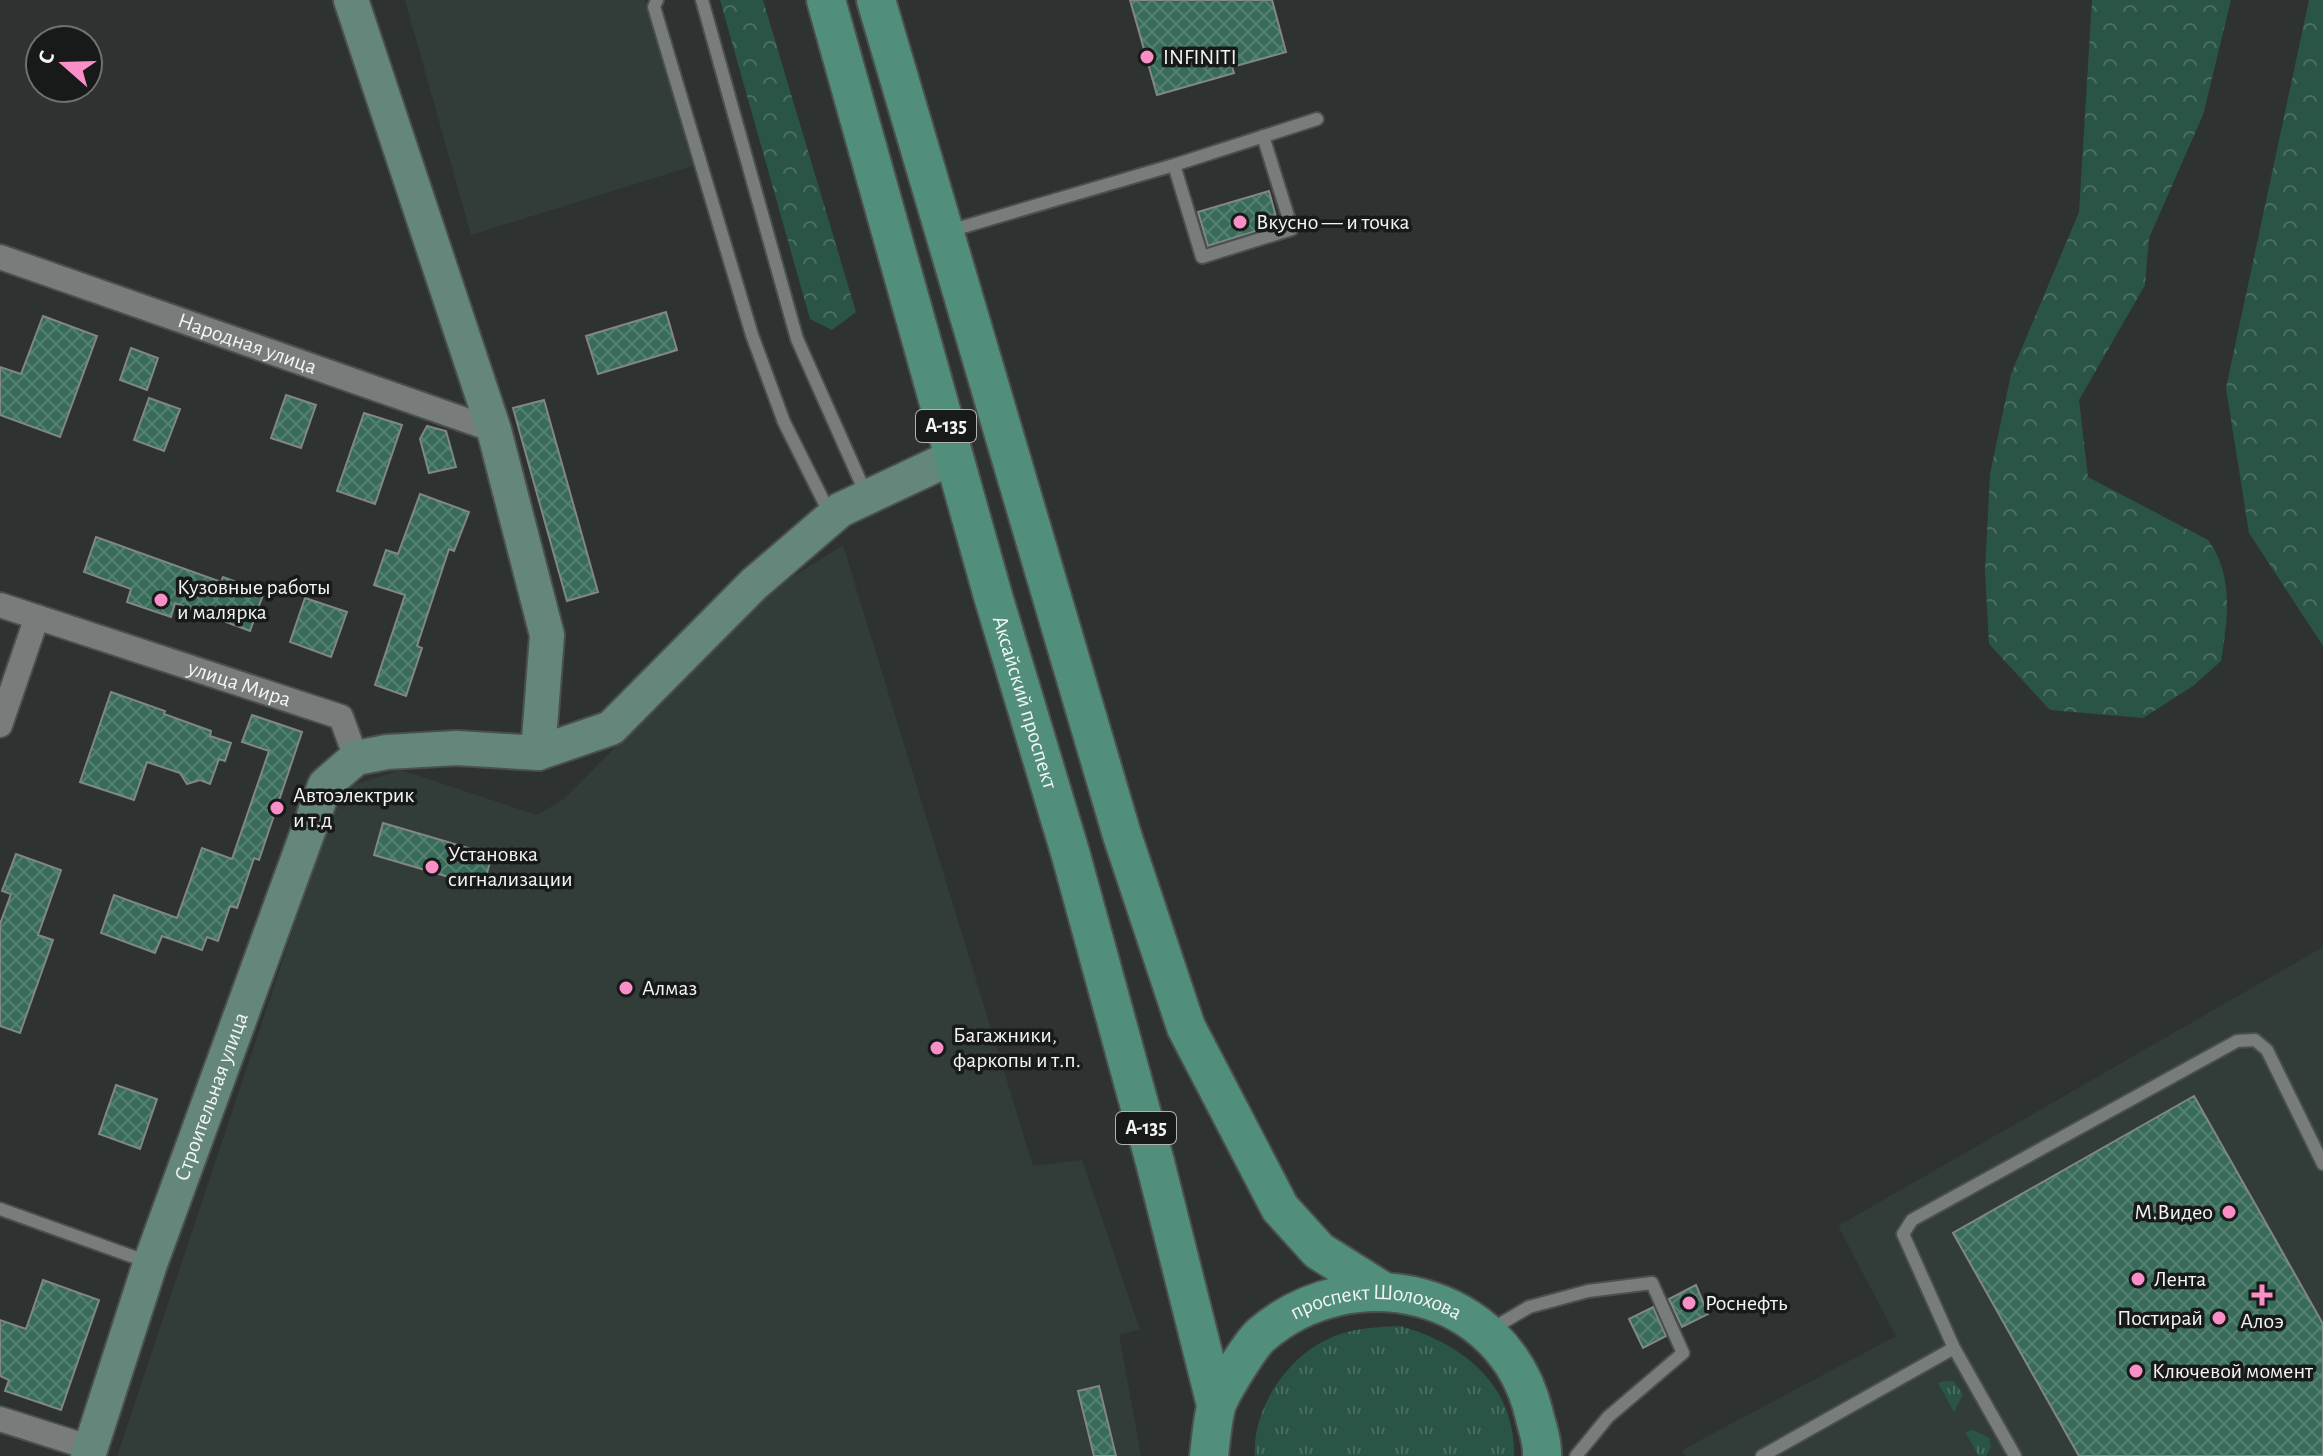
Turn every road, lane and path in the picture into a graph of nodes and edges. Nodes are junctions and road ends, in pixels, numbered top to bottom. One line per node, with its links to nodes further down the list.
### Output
1 (351, 0): 11 (street)
2 (657, 0): 14 (lane)
3 (702, 0): 13 (lane)
4 (826, 0): 12 (main road, Аксайский проспект / А-135)
5 (876, 0): 9 (main road, А-135)
6 (1317, 119): 7 (lane)
7 (1263, 136): 8 (lane); 8 (lane)
8 (1174, 165): 9 (lane)
9 (943, 233): 23 (main road, А-135)
10 (0, 257): 11 (street, Народная улица)
11 (494, 430): 18 (street)
12 (955, 456): 13 (street); 26 (main road, Аксайский проспект / А-135)
13 (867, 497): 14 (street)
14 (832, 518): 18 (street)
15 (0, 605): 16 (street, улица Мира)
16 (37, 617): 17 (street); 19 (street, улица Мира)
17 (0, 725)
18 (538, 753): 19 (street)
19 (356, 758): 22 (street, Строительная улица)
20 (2323, 1164): 25 (lane)
21 (0, 1209): 22 (lane)
22 (150, 1264): 28 (street, Строительная улица)
23 (1381, 1290): 24 (main road, проспект Шолохова); 26 (main road, проспект Шолохова)
24 (1486, 1333): 30 (main road, проспект Шолохова); 31 (lane)
25 (1954, 1348): 32 (lane); 33 (lane)
26 (1216, 1405): 29 (main road, проспект Шолохова)
27 (0, 1419): 28 (street)
28 (89, 1452)
29 (1209, 1456)
30 (1542, 1456)
31 (1576, 1456)
32 (1762, 1456)
33 (2015, 1456)

